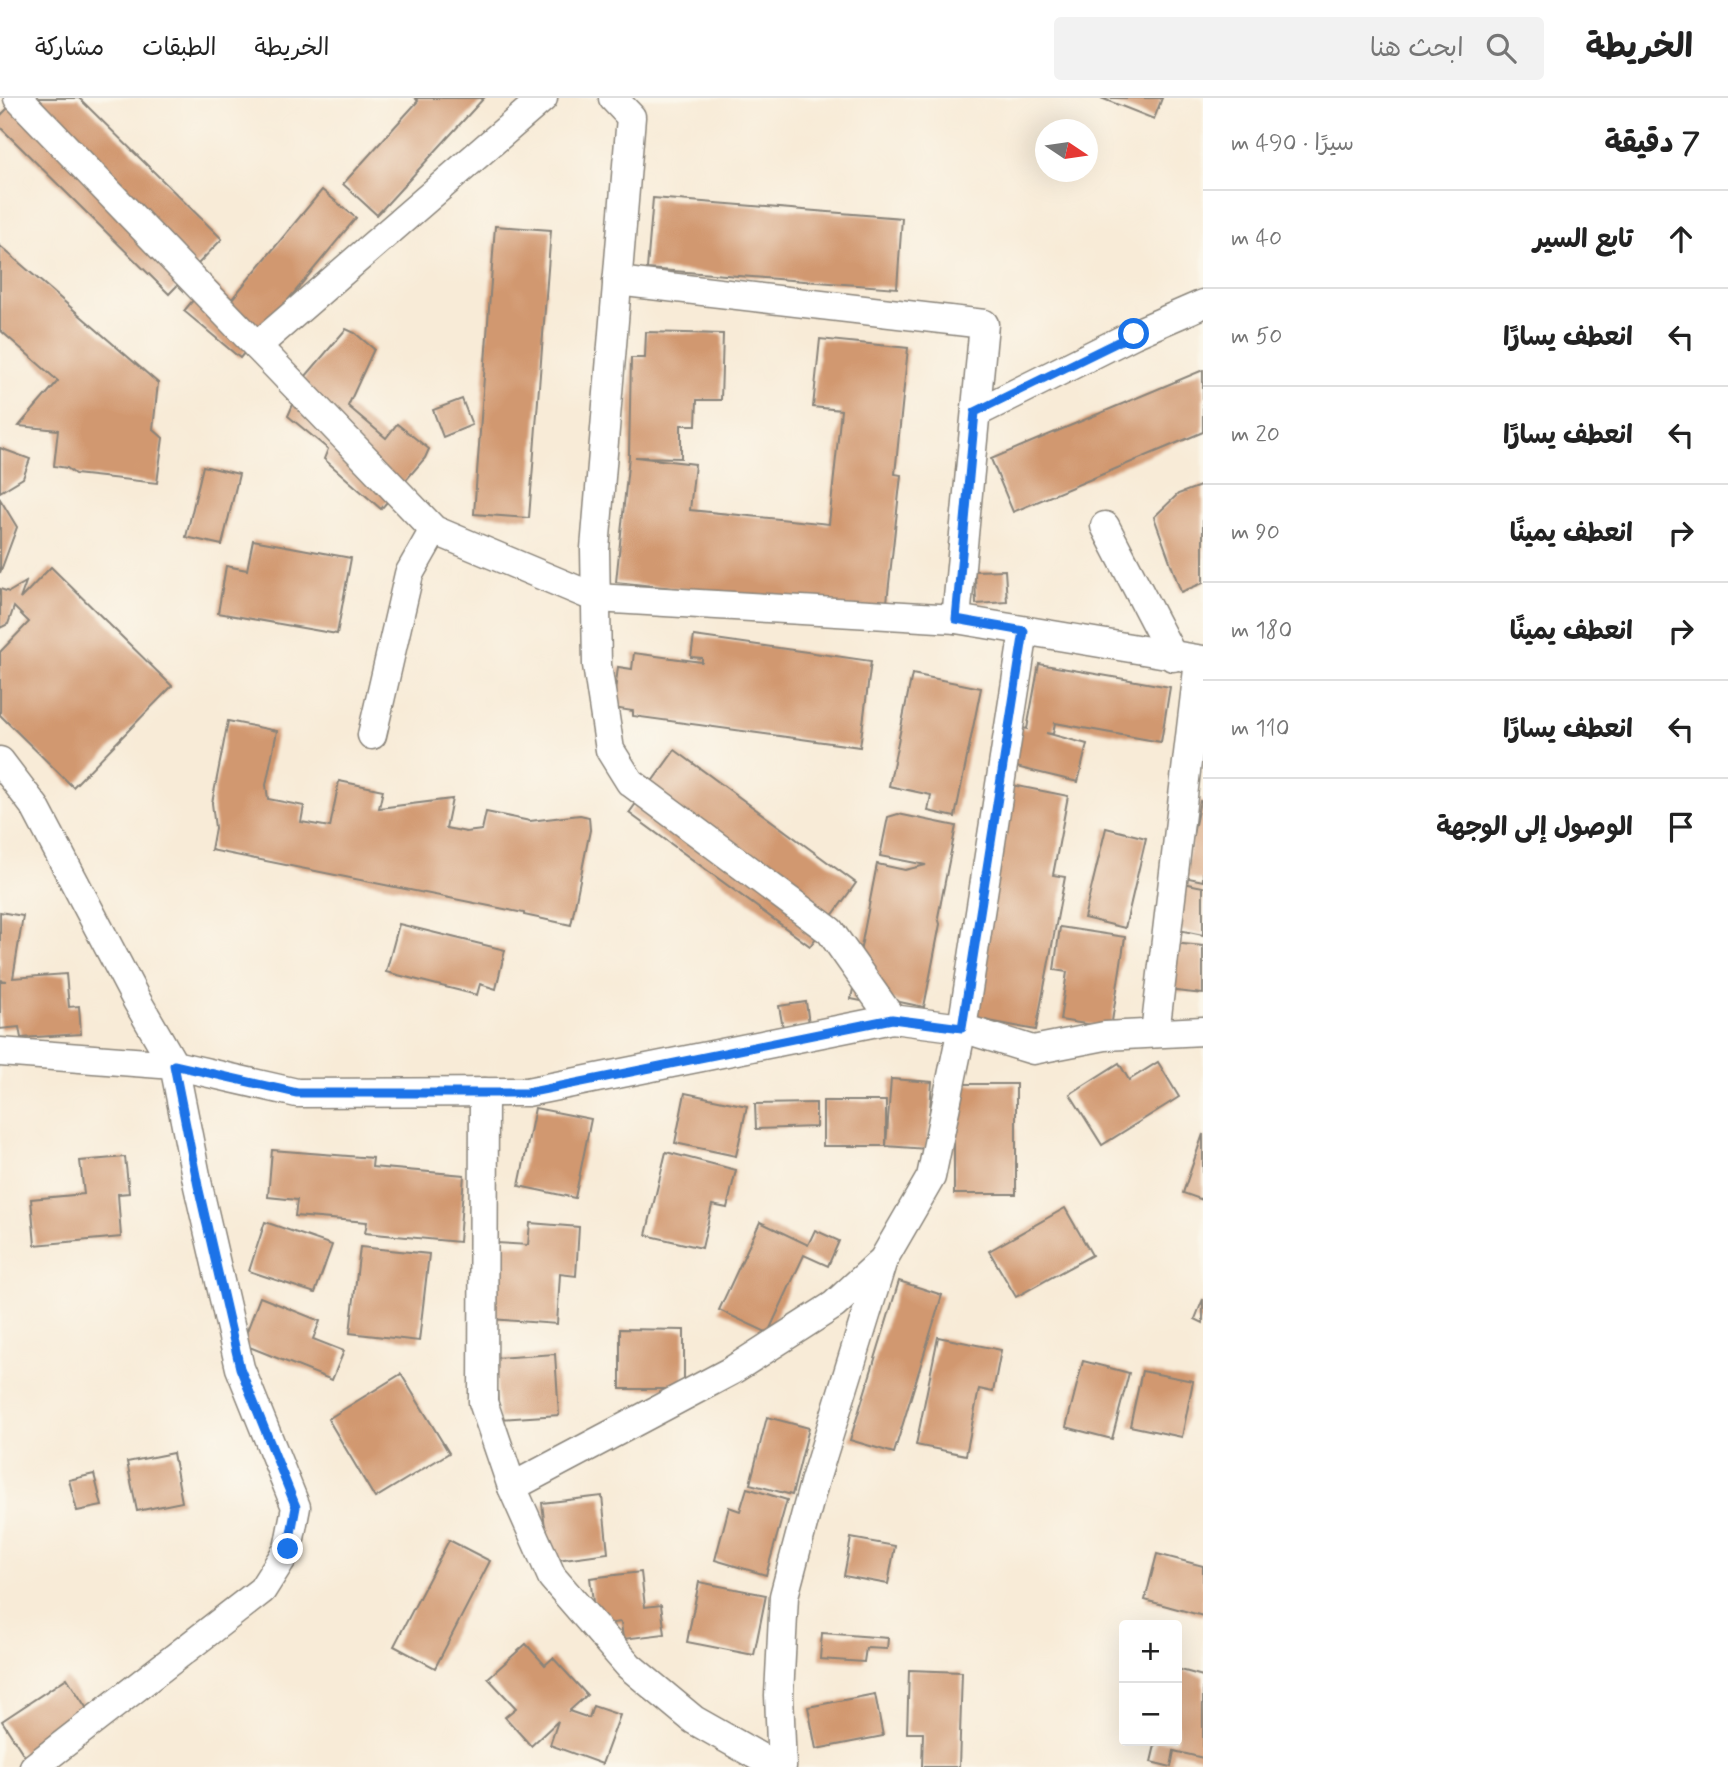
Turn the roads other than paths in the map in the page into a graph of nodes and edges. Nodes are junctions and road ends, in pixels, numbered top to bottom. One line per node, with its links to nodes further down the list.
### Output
1 (18, 98): 6 (street)
2 (543, 98): 6 (street)
3 (613, 98): 4 (street)
4 (617, 281): 7 (street); 10 (street)
5 (1203, 304): 7 (street)
6 (257, 346): 9 (street)
7 (975, 412): 11 (street)
8 (1105, 527): 13 (street)
9 (433, 530): 10 (street); 14 (street)
10 (596, 598): 11 (street); 16 (street)
11 (956, 619): 12 (street)
12 (1024, 631): 13 (street); 17 (street)
13 (1192, 660): 19 (street)
14 (372, 735)
15 (0, 761): 21 (street)
16 (892, 1019): 17 (street); 22 (street)
17 (962, 1028): 19 (street); 23 (street)
18 (1203, 1031): 19 (street)
19 (1155, 1033)
20 (0, 1052): 21 (street)
21 (174, 1065): 22 (street); 25 (street)
22 (484, 1093): 24 (street)
23 (883, 1260): 24 (street); 26 (street)
24 (512, 1487): 26 (street)
25 (34, 1767)
26 (779, 1767)

